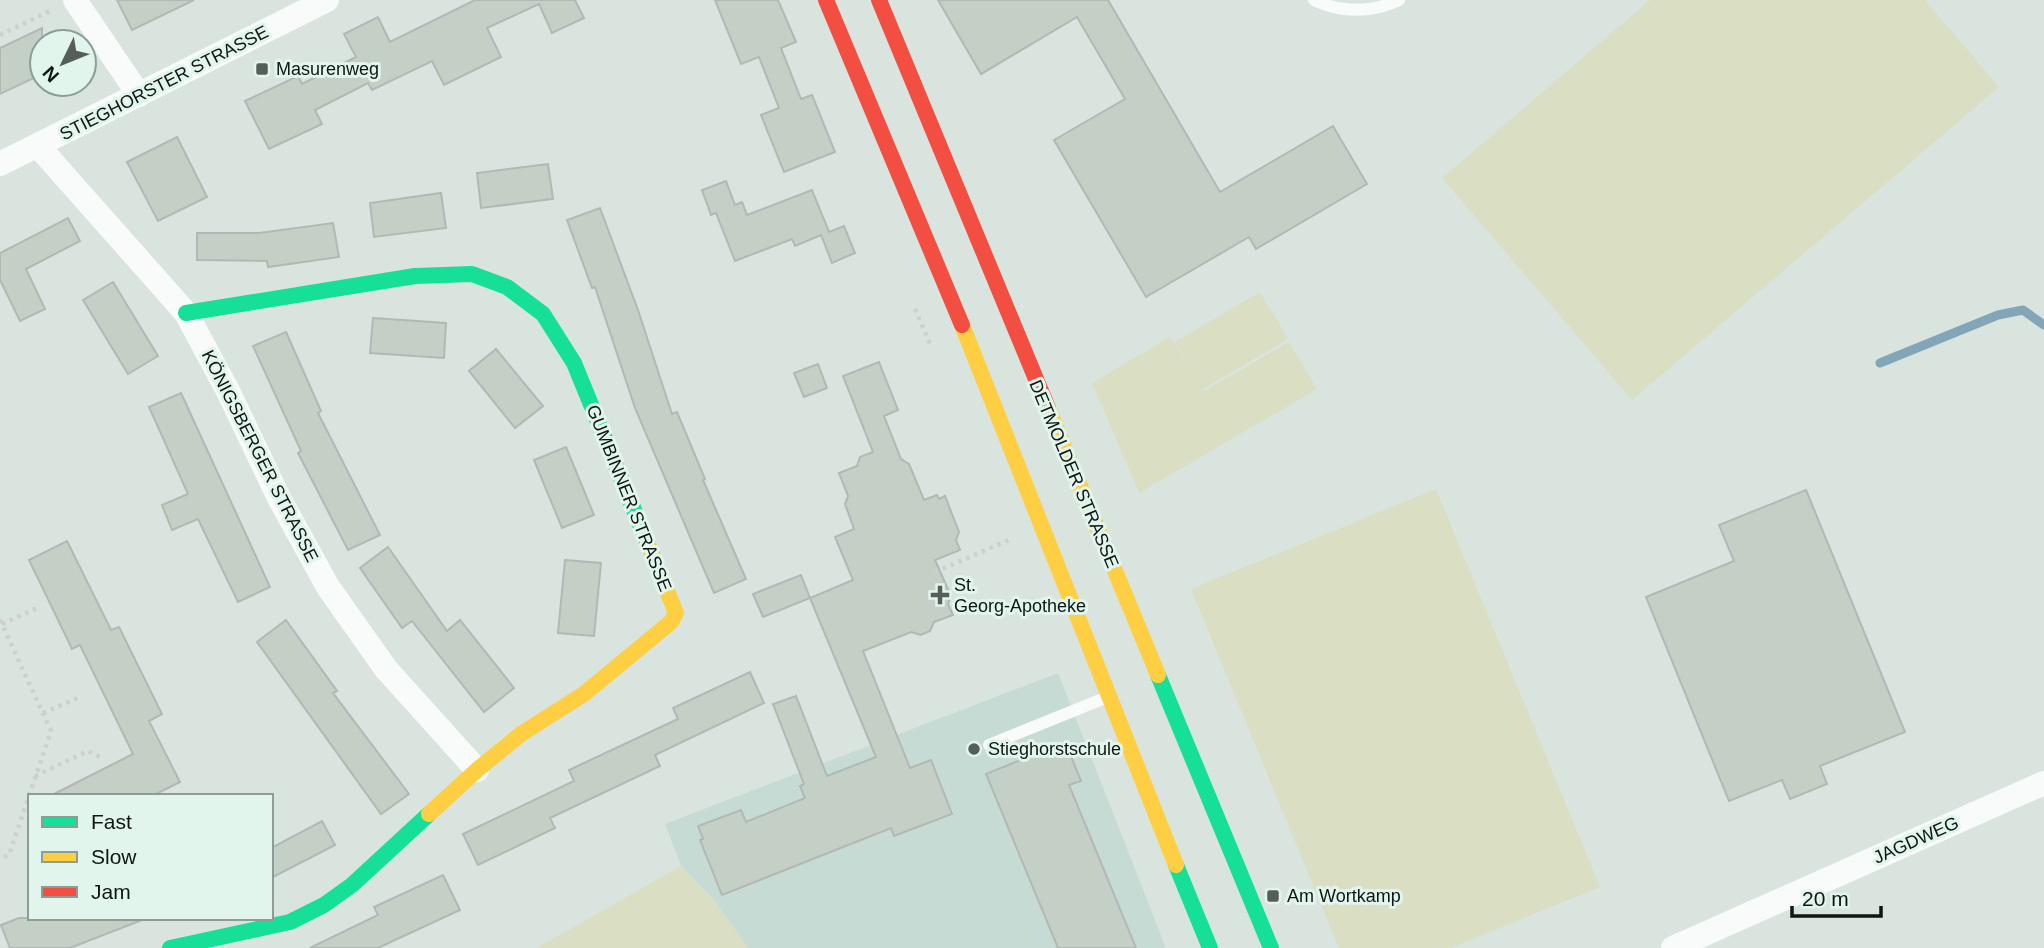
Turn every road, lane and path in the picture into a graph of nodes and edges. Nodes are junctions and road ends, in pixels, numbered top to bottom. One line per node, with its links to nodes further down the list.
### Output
1 (327, 0): 8 (street, STIEGHORSTER STRASSE)
2 (826, 0): 16 (main road)
3 (879, 0): 29 (main road, DETMOLDER STRASSE)
4 (1314, 0): 5 (lane)
5 (1399, 0)
6 (67, 3): 7 (path); 8 (street)
7 (0, 34)
8 (139, 95): 9 (street, STIEGHORSTER STRASSE)
9 (38, 146): 10 (street, STIEGHORSTER STRASSE); 11 (street, KÖNIGSBERGER STRASSE)
10 (0, 164)
11 (186, 313): 21 (street, KÖNIGSBERGER STRASSE); 21 (main road, GUMBINNER STRASSE)
12 (1018, 536): 13 (path)
13 (935, 572)
14 (37, 608): 15 (path)
15 (1, 622): 18 (path)
16 (1109, 696): 19 (lane); 28 (main road)
17 (80, 697): 18 (path)
18 (43, 713): 22 (path)
19 (989, 746)
20 (102, 758): 22 (path)
21 (477, 770): 27 (main road, GUMBINNER STRASSE)
22 (35, 776): 24 (path)
23 (2044, 783): 30 (street, JAGDWEG)
24 (29, 794)
25 (28, 797): 26 (path)
26 (0, 859)
27 (170, 948)
28 (1210, 948)
29 (1271, 948)
30 (1673, 948)

